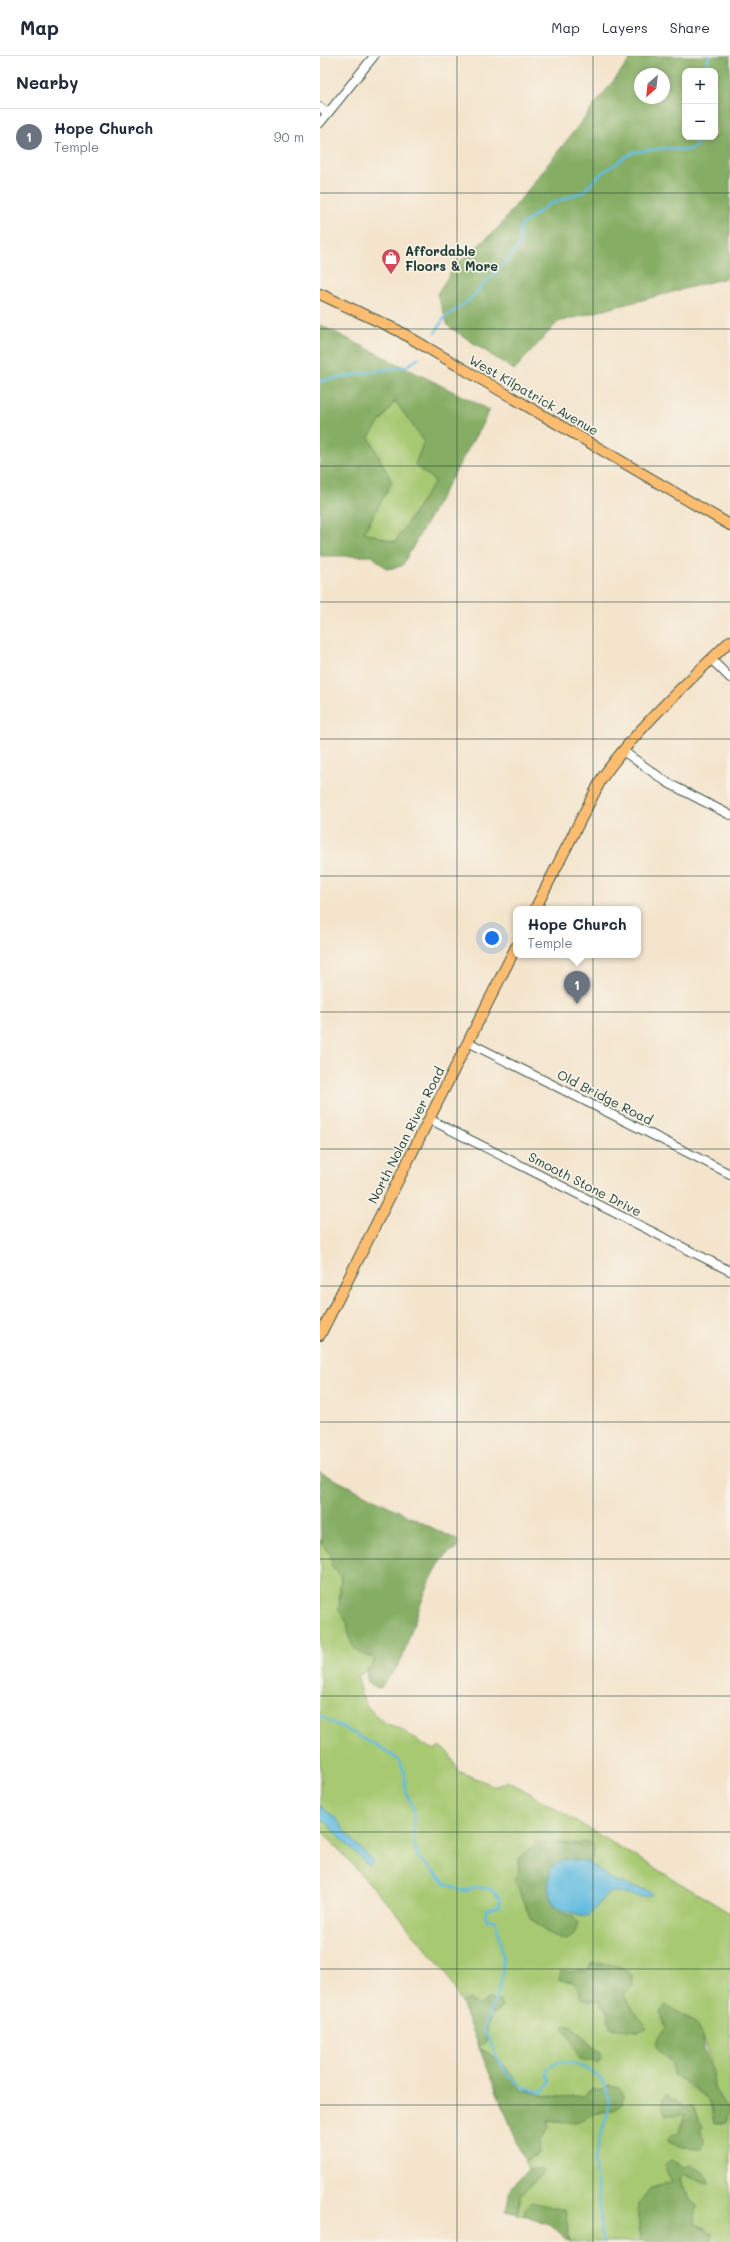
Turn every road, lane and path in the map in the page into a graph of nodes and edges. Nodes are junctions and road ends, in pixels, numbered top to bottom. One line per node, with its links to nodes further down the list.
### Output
1 (374, 56): 3 (street)
2 (320, 107): 3 (street)
3 (327, 113): 4 (street)
4 (320, 123)
5 (320, 294): 6 (main road, West Kilpatrick Avenue)
6 (730, 525)
7 (730, 641): 8 (main road)
8 (711, 659): 9 (street); 10 (main road)
9 (730, 678)
10 (623, 751): 11 (street); 12 (main road)
11 (730, 815)
12 (537, 906)
13 (513, 953): 14 (main road, North Nolan River Road)
14 (468, 1042): 15 (main road, North Nolan River Road); 16 (street, Old Bridge Road)
15 (429, 1119): 17 (street, Smooth Stone Drive); 18 (main road, North Nolan River Road)
16 (730, 1174)
17 (730, 1271)
18 (320, 1335)

